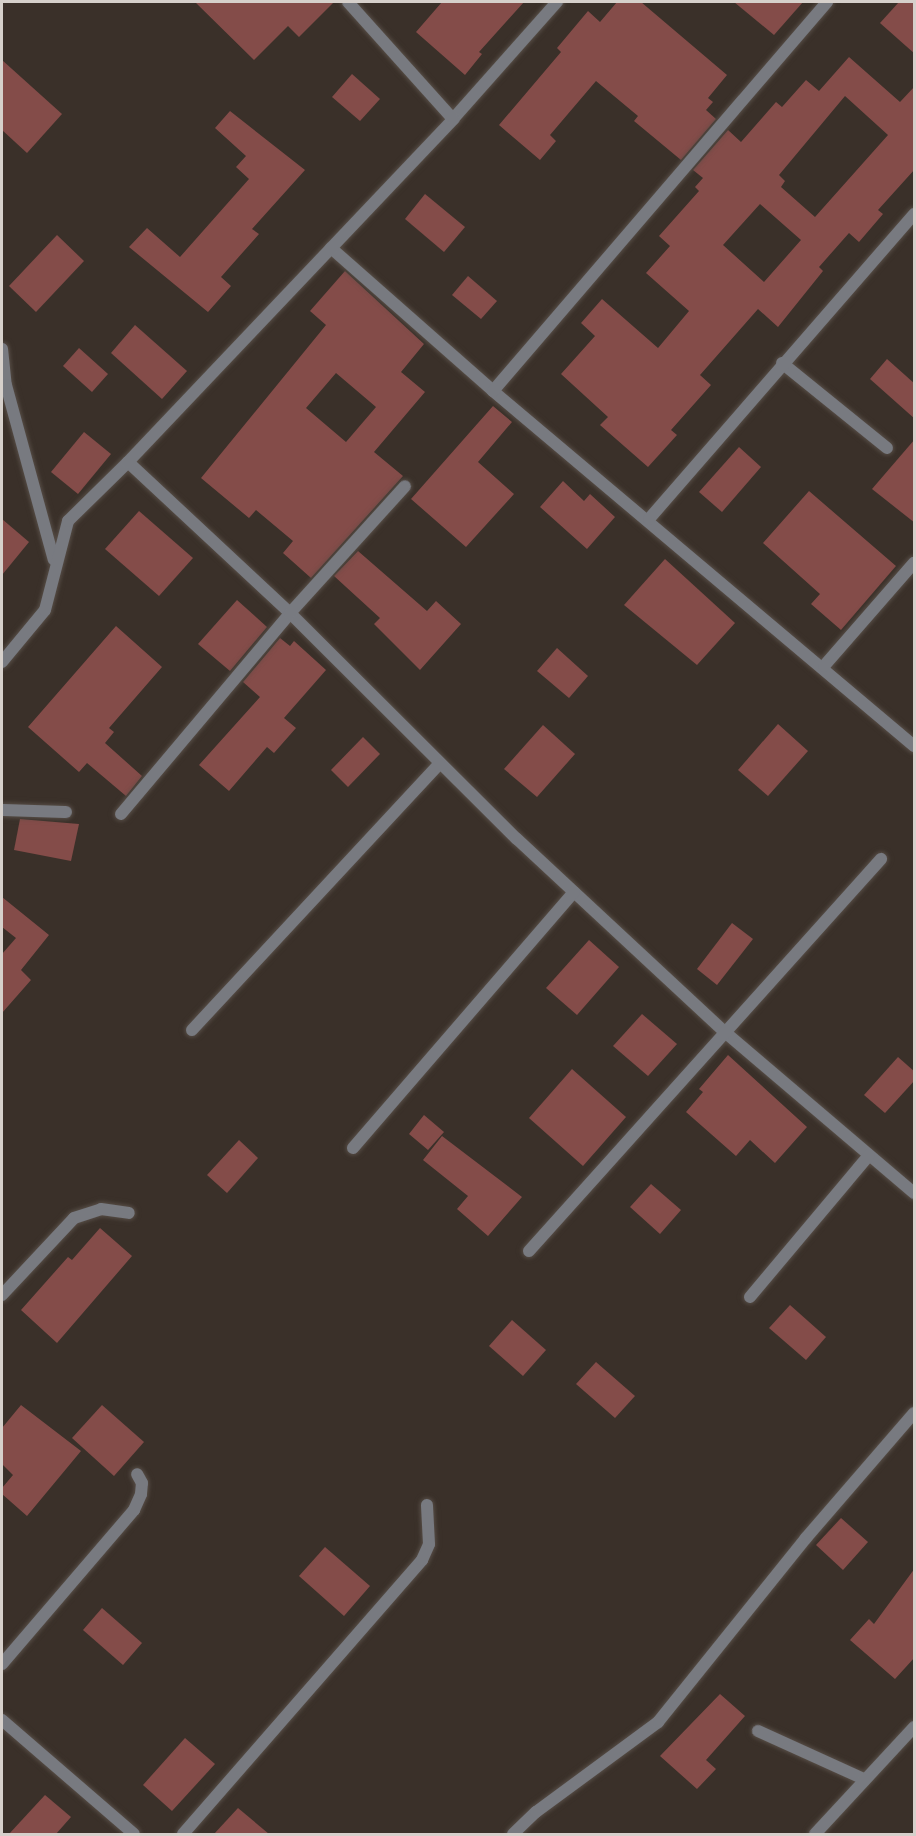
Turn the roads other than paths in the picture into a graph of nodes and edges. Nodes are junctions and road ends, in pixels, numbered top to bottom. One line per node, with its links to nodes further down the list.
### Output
1 (348, 2): 4 (street)
2 (557, 2): 4 (street)
3 (827, 2): 9 (street)
4 (453, 119): 6 (street)
5 (915, 214): 8 (street)
6 (331, 248): 9 (street); 11 (street)
7 (2, 349): 15 (street)
8 (782, 363): 10 (street); 13 (street)
9 (493, 391): 13 (street)
10 (886, 448)
11 (128, 462): 15 (street); 16 (street)
12 (405, 486): 16 (street)
13 (649, 519): 18 (street)
14 (915, 563): 18 (street)
15 (55, 564): 17 (street)
16 (290, 613): 20 (street); 23 (street)
17 (2, 662)
18 (824, 666): 19 (street)
19 (915, 746)
20 (439, 764): 25 (street); 26 (street)
21 (2, 810): 22 (street)
22 (66, 812)
23 (121, 814)
24 (882, 860): 27 (street)
25 (574, 892): 27 (street); 28 (street)
26 (192, 1030)
27 (726, 1033): 29 (street); 32 (street)
28 (353, 1148)
29 (869, 1155): 30 (street); 34 (street)
30 (915, 1193)
31 (129, 1212): 33 (street)
32 (529, 1251)
33 (2, 1295)
34 (750, 1297)
35 (915, 1413): 45 (street)
36 (137, 1474): 38 (street)
37 (427, 1505): 44 (street)
38 (2, 1664)
39 (2, 1720): 43 (street)
40 (915, 1727): 42 (street)
41 (758, 1731): 42 (street)
42 (864, 1779): 46 (street)
43 (134, 1834)
44 (183, 1834)
45 (513, 1834)
46 (815, 1834)

